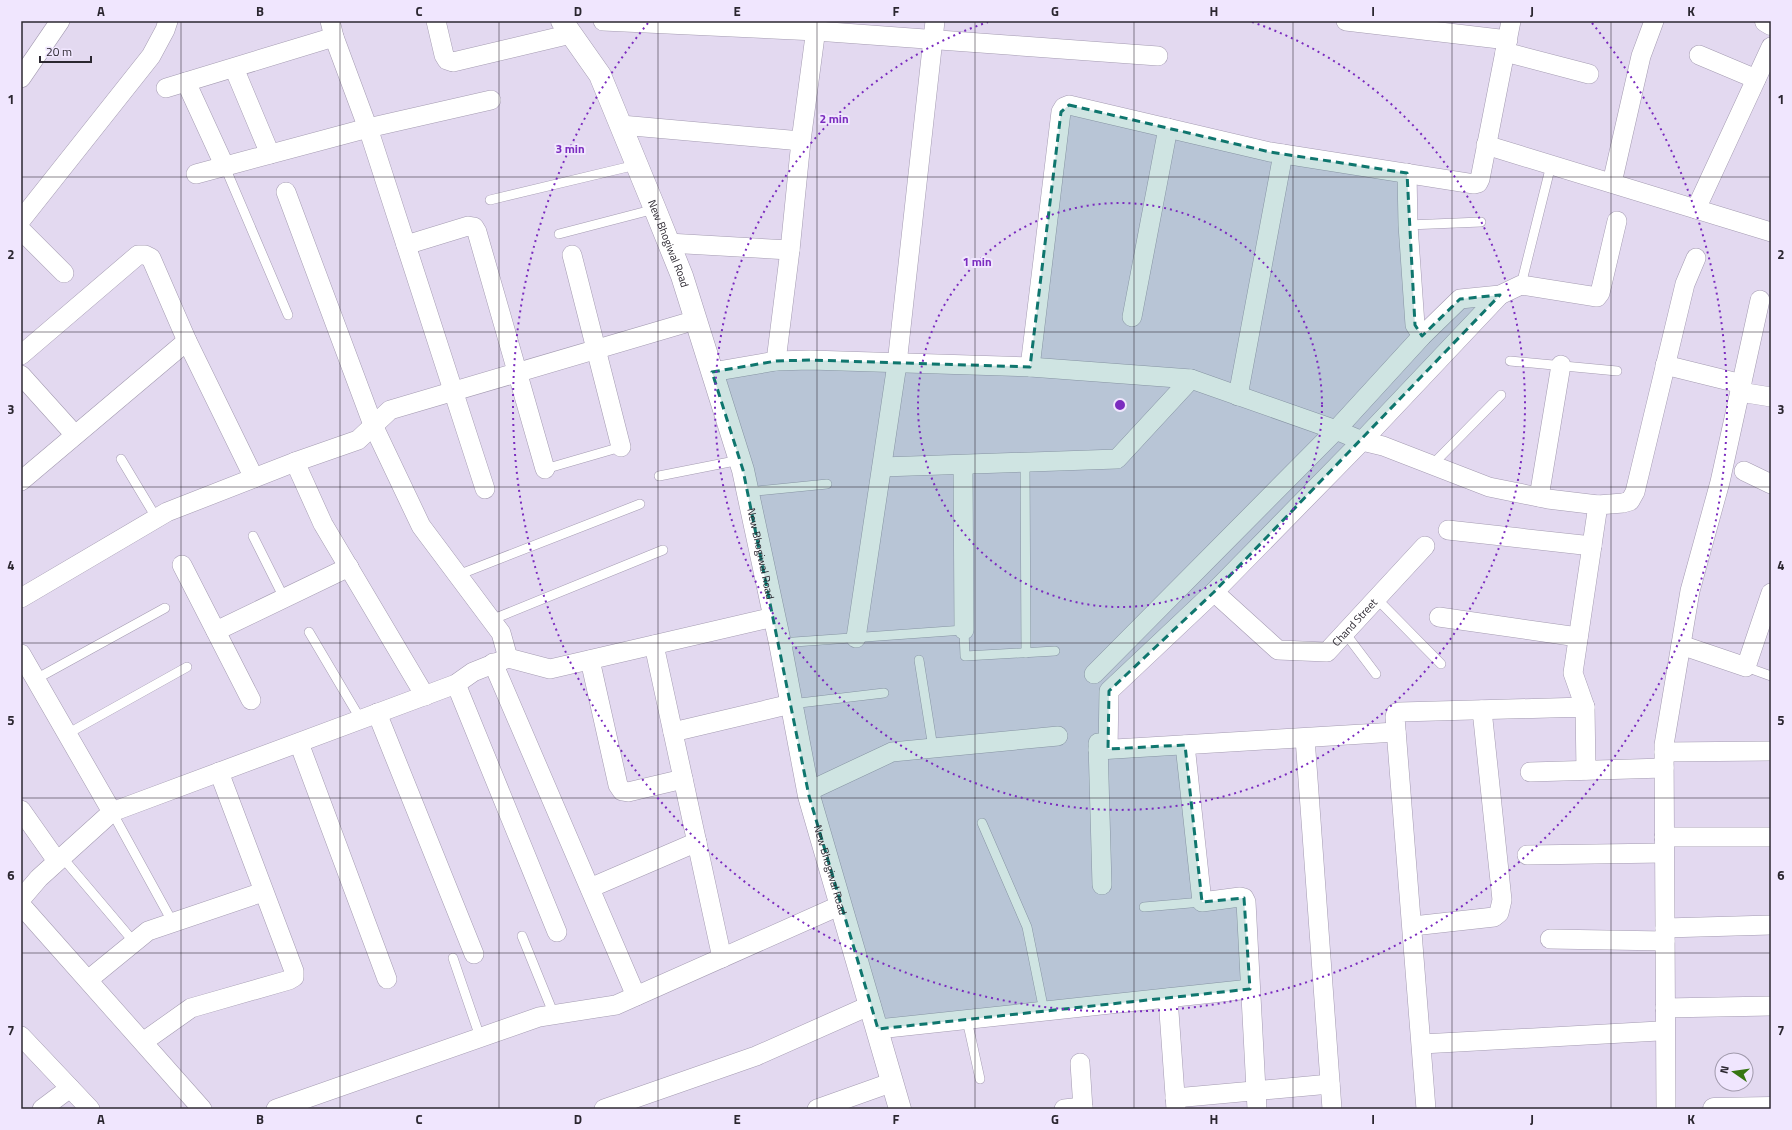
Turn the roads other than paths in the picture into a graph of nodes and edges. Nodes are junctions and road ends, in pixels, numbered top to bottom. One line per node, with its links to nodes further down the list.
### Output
1 (60, 21): 21 (street)
2 (168, 21): 43 (street)
3 (436, 21): 12 (street)
4 (603, 21): 11 (street)
5 (1346, 21): 10 (street)
6 (1511, 21): 15 (street)
7 (1654, 21): 38 (street)
8 (1766, 21): 9 (street)
9 (1771, 24)
10 (1409, 25): 15 (street)
11 (817, 26): 14 (street); 29 (street)
12 (566, 28): 26 (street, New Bhogiwal Road)
13 (332, 29): 19 (street); 27 (street)
14 (934, 30): 18 (street); 70 (street)
15 (1506, 46): 20 (street); 30 (street)
16 (1771, 46): 22 (street)
17 (1699, 55): 22 (street)
18 (1158, 56)
19 (234, 68): 23 (street); 31 (street)
20 (1589, 74)
21 (21, 78)
22 (1756, 79): 42 (street)
23 (186, 82): 24 (street); 35 (street)
24 (166, 88)
25 (491, 100): 27 (street)
26 (621, 124): 29 (street); 34 (street, New Bhogiwal Road)
27 (368, 128): 31 (street); 51 (street)
28 (1168, 128): 32 (street); 60 (street); 73 (street)
29 (801, 141): 52 (street)
30 (1486, 145): 33 (street); 36 (street)
31 (270, 154): 35 (street)
32 (1283, 154): 36 (street); 82 (street)
33 (1550, 164): 38 (street); 56 (lane)
34 (637, 165): 40 (lane); 41 (street, New Bhogiwal Road)
35 (225, 167): 37 (street); 59 (lane)
36 (1408, 173): 46 (street)
37 (196, 174)
38 (1612, 183): 42 (street)
39 (286, 192): 84 (street)
40 (490, 200)
41 (655, 209): 49 (lane); 50 (street, New Bhogiwal Road)
42 (1696, 209): 48 (street)
43 (21, 220)
44 (1617, 221): 56 (street)
45 (1481, 222): 46 (lane)
46 (1408, 225): 64 (street)
47 (21, 230): 55 (street)
48 (1771, 232)
49 (559, 234)
50 (668, 243): 52 (street); 62 (street, New Bhogiwal Road)
51 (406, 245): 75 (street); 80 (street)
52 (790, 250): 68 (street)
53 (572, 255): 66 (street)
54 (1696, 258): 72 (street)
55 (64, 273)
56 (1521, 285): 57 (street)
57 (1500, 295): 61 (street); 63 (street)
58 (1760, 300): 79 (street)
59 (288, 315)
60 (1132, 317)
61 (1443, 317): 63 (street); 64 (street)
62 (696, 320): 66 (street); 76 (street, New Bhogiwal Road)
63 (1462, 335): 87 (street)
64 (1422, 336): 85 (street)
65 (187, 341): 67 (street); 86 (street); 99 (street)
66 (595, 349): 75 (street); 88 (street)
67 (21, 355)
68 (776, 361): 70 (street); 76 (street)
69 (1510, 361): 71 (lane)
70 (897, 364): 73 (street); 95 (street)
71 (1561, 365): 74 (lane); 105 (street)
72 (1664, 365): 79 (street); 107 (street)
73 (1030, 367): 78 (street)
74 (1617, 371)
75 (518, 372): 80 (street); 96 (street)
76 (712, 372): 90 (street, New Bhogiwal Road)
77 (21, 375): 86 (street)
78 (1191, 379): 82 (street); 92 (street)
79 (1741, 388): 83 (street); 133 (street)
80 (453, 391): 84 (street); 103 (street)
81 (1501, 395): 94 (lane)
82 (1238, 396): 85 (street)
83 (1771, 397)
84 (373, 425): 91 (street); 116 (street)
85 (1336, 430): 87 (street); 144 (street)
86 (75, 435): 100 (street)
87 (1362, 441): 94 (street); 117 (street)
88 (621, 447): 96 (lane)
89 (121, 459): 108 (lane)
90 (740, 460): 98 (lane); 104 (street, New Bhogiwal Road)
91 (295, 462): 99 (street); 115 (street)
92 (1025, 462): 93 (street); 136 (lane)
93 (963, 465): 95 (street); 126 (street)
94 (1432, 465): 105 (street)
95 (882, 467): 131 (street)
96 (545, 469)
97 (1744, 471): 102 (street)
98 (659, 476)
99 (254, 478): 108 (street)
100 (21, 481)
101 (827, 484): 104 (lane)
102 (1771, 484)
103 (485, 488)
104 (747, 492): 123 (street, New Bhogiwal Road)
105 (1539, 497): 107 (street)
106 (640, 504): 116 (lane)
107 (1598, 505): 112 (street)
108 (157, 519): 119 (street)
109 (1448, 530): 112 (street)
110 (253, 536): 120 (lane)
111 (1425, 546): 121 (street, Chand Street)
112 (1592, 546): 130 (street)
113 (663, 550): 125 (lane)
114 (182, 565): 127 (street)
115 (349, 568): 120 (street); 150 (street)
116 (458, 575): 125 (street)
117 (1214, 592): 129 (street, Chand Street); 164 (street)
118 (1771, 593): 143 (street)
119 (21, 598)
120 (284, 598): 127 (street)
121 (1377, 599): 129 (street, Chand Street); 141 (lane)
122 (164, 608): 147 (lane)
123 (774, 617): 132 (street, New Bhogiwal Road); 134 (street)
124 (1439, 617): 130 (street)
125 (491, 620): 138 (street)
126 (964, 630): 131 (lane); 136 (lane)
127 (216, 631): 151 (street)
128 (310, 632): 155 (lane)
129 (1345, 633): 145 (lane)
130 (1578, 636): 153 (street)
131 (856, 638): 132 (lane)
132 (780, 643): 152 (street, New Bhogiwal Road)
133 (1681, 644): 143 (street); 166 (street)
134 (654, 645): 139 (street); 156 (street)
135 (1055, 651): 136 (lane)
136 (1026, 653)
137 (21, 654): 147 (street)
138 (500, 660): 139 (street); 148 (street); 181 (street)
139 (590, 660): 170 (street)
140 (919, 660): 163 (lane)
141 (1441, 664)
142 (187, 667): 158 (lane)
143 (1746, 667): 146 (lane)
144 (1094, 674)
145 (1376, 674)
146 (1771, 676)
147 (36, 679): 158 (street)
148 (456, 684): 150 (street); 191 (street)
149 (884, 693): 152 (lane)
150 (426, 696): 155 (street)
151 (251, 700)
152 (791, 704): 156 (street); 171 (street, New Bhogiwal Road)
153 (1585, 707): 154 (street); 167 (street)
154 (1482, 710): 157 (street); 190 (street)
155 (369, 717): 161 (street); 196 (street)
156 (673, 732): 170 (street)
157 (1396, 732): 160 (street); 190 (street)
158 (67, 734): 173 (street)
159 (1058, 736): 163 (street)
160 (1304, 738): 162 (street); 219 (street)
161 (299, 743): 168 (street); 199 (street)
162 (1185, 745): 164 (street); 184 (street)
163 (933, 748): 171 (street)
164 (1101, 748): 180 (street)
165 (1771, 751): 166 (street)
166 (1664, 760): 167 (street); 177 (street)
167 (1586, 770): 169 (street)
168 (219, 772): 173 (street); 182 (street)
169 (1530, 772)
170 (683, 779): 176 (street)
171 (809, 791): 186 (street, New Bhogiwal Road)
172 (21, 810): 179 (street)
173 (112, 812): 179 (street); 188 (lane)
174 (982, 823): 207 (lane)
175 (1771, 837): 177 (street)
176 (697, 842): 181 (street); 198 (street)
177 (1664, 845): 178 (street); 192 (street)
178 (1526, 855)
179 (60, 859): 183 (street); 195 (lane)
180 (1102, 885)
181 (590, 888): 202 (street)
182 (264, 892): 188 (street); 214 (street)
183 (21, 899)
184 (1202, 902): 187 (lane); 201 (street)
185 (21, 905): 200 (street)
186 (841, 905): 198 (street); 204 (street, New Bhogiwal Road)
187 (1144, 907)
188 (173, 923): 195 (street)
189 (1771, 925): 192 (street)
190 (1413, 926): 215 (street)
191 (557, 932)
192 (1665, 934): 194 (street); 206 (street)
193 (522, 936): 208 (lane)
194 (1550, 939)
195 (134, 942): 200 (street)
196 (474, 954)
197 (453, 958): 212 (lane)
198 (722, 958): 202 (street)
199 (387, 979)
200 (88, 980): 214 (street)
201 (1250, 989): 203 (street); 221 (street)
202 (636, 996): 208 (street)
203 (1168, 998): 207 (street); 222 (street)
204 (871, 1006): 210 (street, New Bhogiwal Road); 229 (street)
205 (1771, 1006): 206 (street)
206 (1665, 1008): 235 (street)
207 (1044, 1011): 209 (street)
208 (554, 1015): 212 (street)
209 (967, 1020): 210 (street); 217 (lane)
210 (878, 1029): 218 (street, New Bhogiwal Road)
211 (1659, 1031): 215 (street)
212 (480, 1037): 228 (street)
213 (23, 1042): 220 (street)
214 (143, 1042): 227 (street)
215 (1422, 1044): 234 (street)
216 (1080, 1063): 223 (street)
217 (980, 1079)
218 (893, 1082): 230 (street); 231 (street, New Bhogiwal Road)
219 (1330, 1084): 221 (street); 233 (street)
220 (70, 1088): 225 (street); 226 (street)
221 (1257, 1100): 222 (street)
222 (1175, 1104)
223 (1083, 1108): 232 (street)
224 (1771, 1108): 236 (street)
225 (42, 1109)
226 (90, 1109)
227 (202, 1109)
228 (276, 1109)
229 (604, 1109)
230 (817, 1109)
231 (900, 1109)
232 (1064, 1109)
233 (1332, 1109)
234 (1426, 1109)
235 (1666, 1109)
236 (1714, 1109)

